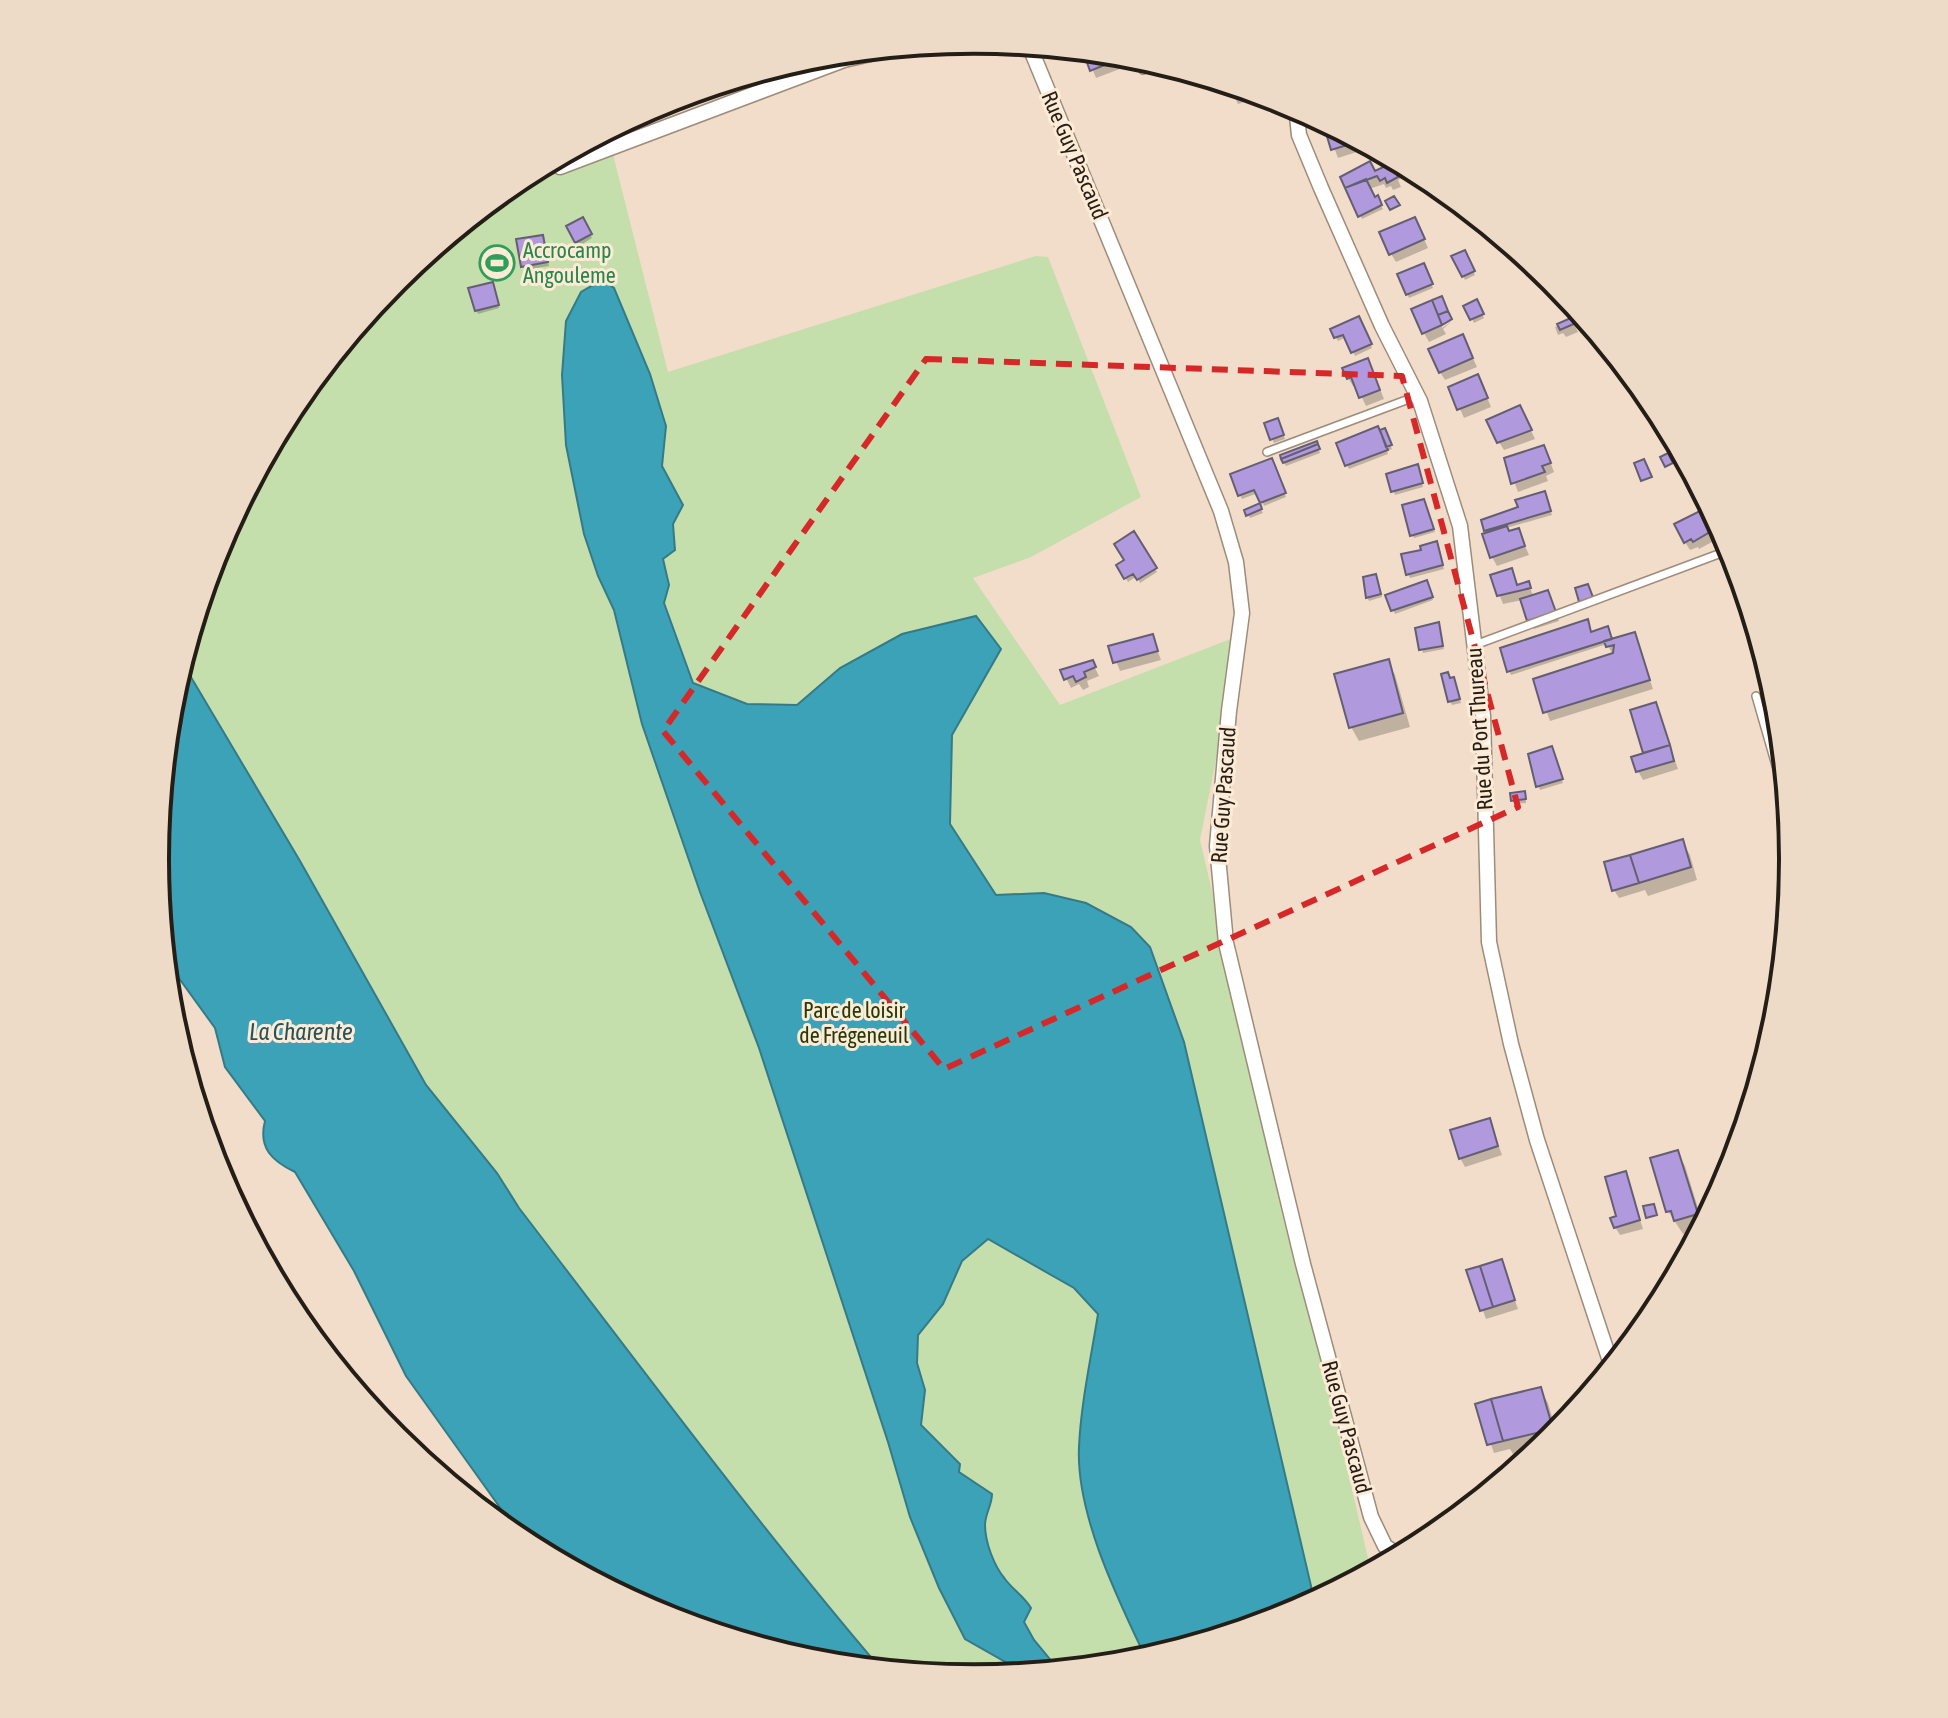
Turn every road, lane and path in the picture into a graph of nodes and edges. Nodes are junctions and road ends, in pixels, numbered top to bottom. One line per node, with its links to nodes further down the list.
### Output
1 (1034, 57): 12 (street, Rue Guy Pascaud)
2 (822, 68): 4 (street)
3 (1298, 122): 5 (street, Rue du Port Thureau)
4 (570, 163)
5 (1417, 396): 6 (lane); 8 (street, Rue du Port Thureau)
6 (1267, 452)
7 (1719, 554): 8 (lane)
8 (1474, 646): 11 (street, Rue du Port Thureau)
9 (1756, 696): 10 (lane)
10 (1771, 749)
11 (1608, 1355)
12 (1388, 1548)

